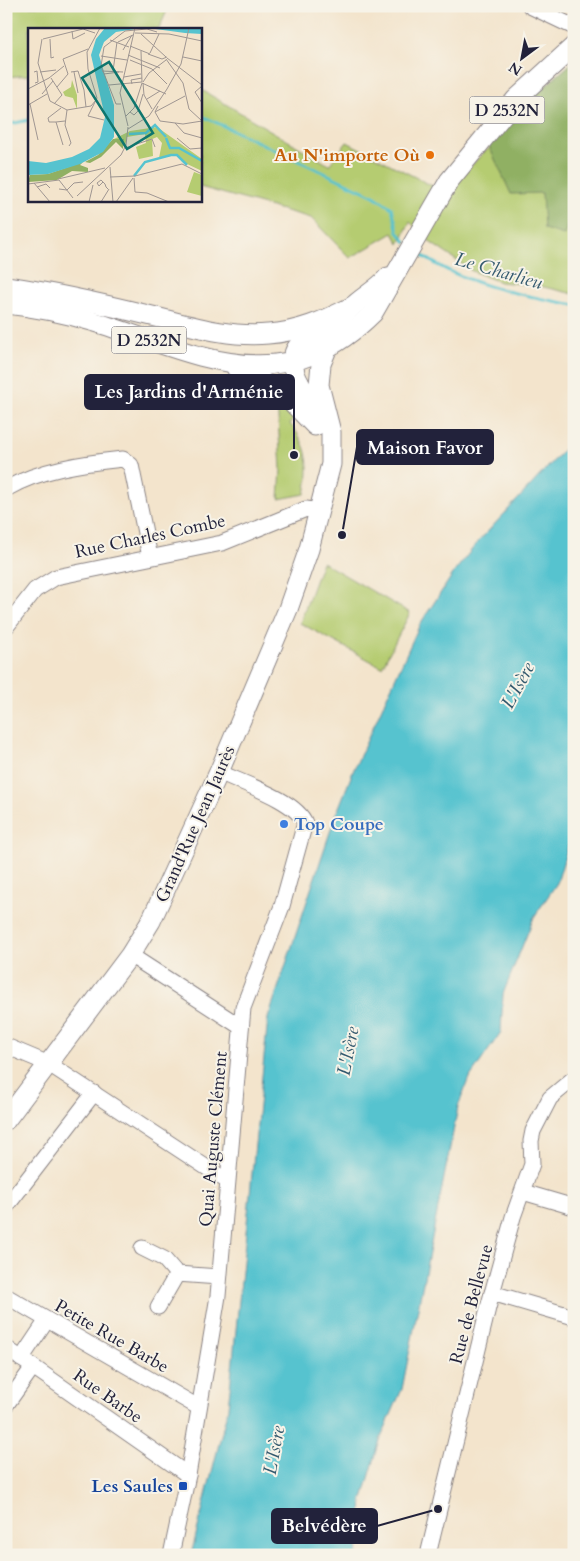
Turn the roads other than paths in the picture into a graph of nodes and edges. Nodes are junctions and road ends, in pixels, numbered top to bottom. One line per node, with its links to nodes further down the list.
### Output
1 (530, 6): 2 (street)
2 (574, 27)
3 (574, 46): 4 (main road, D 2532N)
4 (404, 256): 7 (main road, D 2532N); 8 (main road, D 2532N)
5 (6, 286): 7 (main road, D 2532N)
6 (6, 304): 10 (main road, D 2532N)
7 (351, 307): 9 (main road, D 2532N)
8 (327, 348): 9 (main road, D 2532N); 13 (main road)
9 (293, 361): 10 (main road, D 2532N); 11 (main road)
10 (223, 362): 11 (main road)
11 (318, 431): 13 (main road)
12 (6, 489): 14 (street)
13 (321, 503): 14 (street, Rue Charles Combe); 16 (main road, Grand'Rue Jean Jaurès)
14 (150, 558): 15 (street, Rue Charles Combe)
15 (6, 627)
16 (219, 772): 17 (main road, Grand'Rue Jean Jaurès); 18 (street, Quai Auguste Clément)
17 (130, 955): 18 (street); 20 (main road, Grand'Rue Jean Jaurès)
18 (241, 1027): 24 (street, Quai Auguste Clément)
19 (6, 1046): 20 (street)
20 (50, 1064): 22 (street); 23 (main road, Grand'Rue Jean Jaurès)
21 (574, 1078): 25 (street, Rue de Bellevue)
22 (94, 1093): 24 (street); 26 (street)
23 (6, 1120)
24 (227, 1181): 30 (street, Quai Auguste Clément)
25 (523, 1192): 27 (street); 31 (street, Rue de Bellevue)
26 (6, 1207)
27 (574, 1207)
28 (142, 1248): 29 (street)
29 (176, 1274): 30 (street); 33 (street)
30 (219, 1277): 39 (street, Quai Auguste Clément)
31 (492, 1293): 34 (street); 42 (street, Rue de Bellevue)
32 (6, 1296): 35 (street, Petite Rue Barbe)
33 (158, 1307)
34 (574, 1317)
35 (47, 1320): 37 (street); 39 (street, Petite Rue Barbe)
36 (6, 1348): 37 (street, Rue Barbe)
37 (27, 1363): 38 (street); 40 (street, Rue Barbe)
38 (6, 1404)
39 (198, 1407): 40 (street, Quai Auguste Clément)
40 (188, 1475): 41 (street, Quai Auguste Clément)
41 (171, 1555)
42 (428, 1555)

